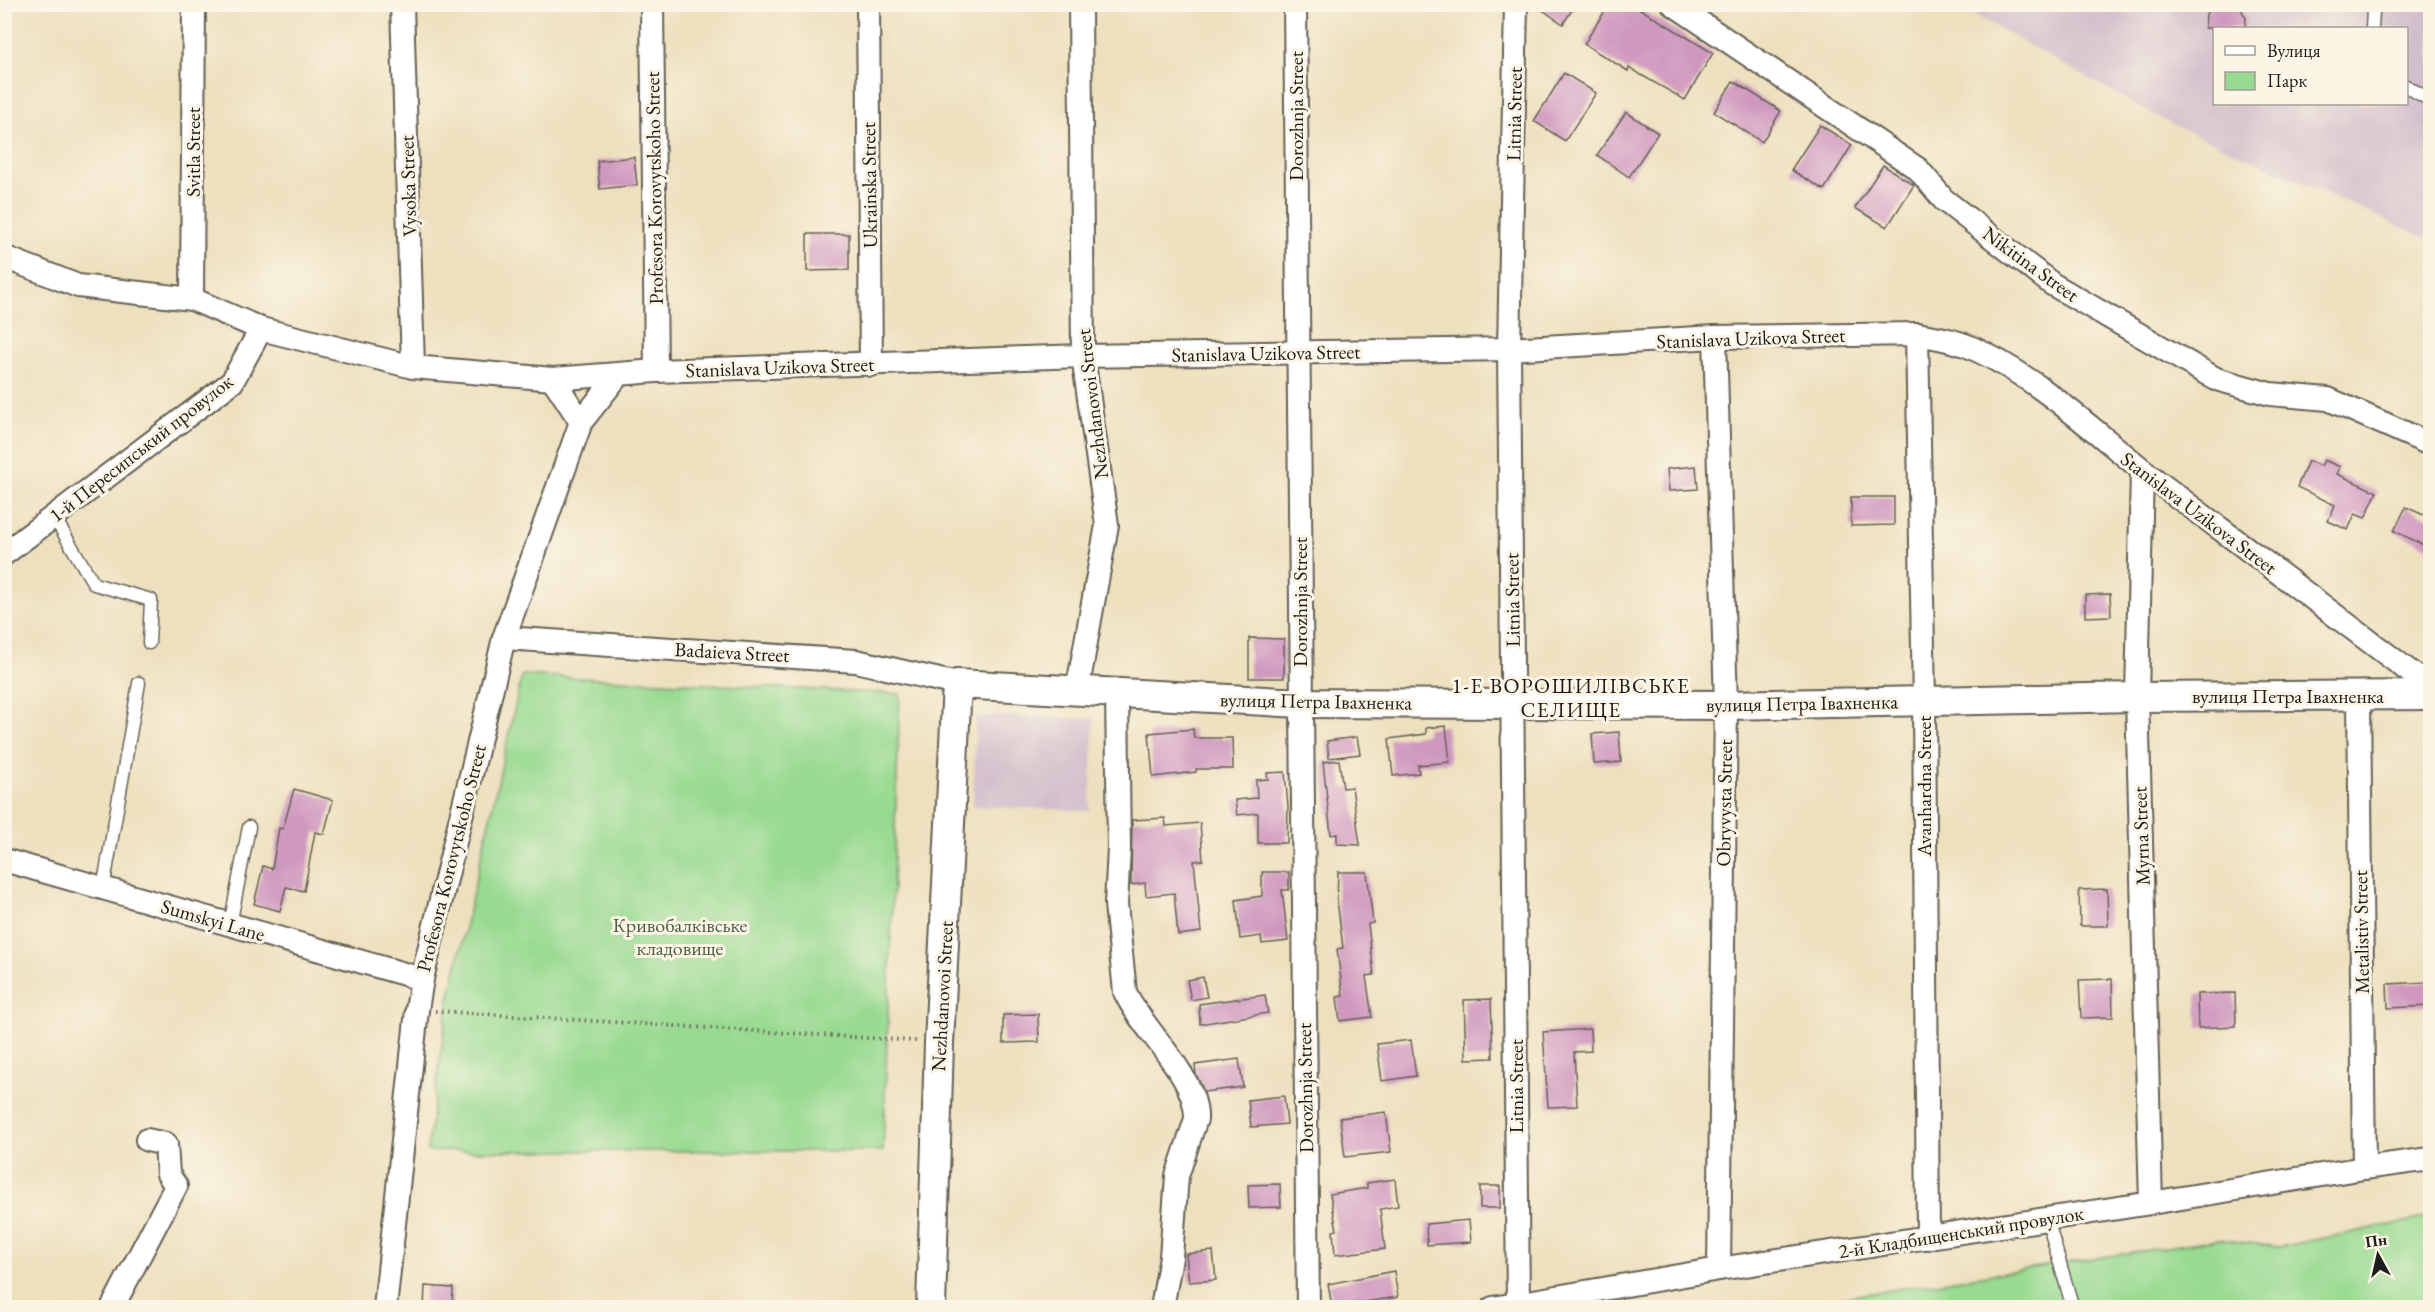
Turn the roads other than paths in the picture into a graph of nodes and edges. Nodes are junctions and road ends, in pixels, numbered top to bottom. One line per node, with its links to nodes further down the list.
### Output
1 (194, 4): 14 (street, Svitla Street)
2 (402, 4): 22 (street, Vysoka Street)
3 (652, 4): 23 (street, Profesora Korovytskoho Street)
4 (867, 4): 21 (street, Ukrainska Street)
5 (1080, 4): 20 (street, Nezhdanovoi Street)
6 (1295, 4): 19 (street, Dorozhnja Street)
7 (1516, 4): 18 (street, Litnia Street)
8 (1673, 4): 27 (street, Nikitina Street)
9 (2377, 4): 10 (lane)
10 (2372, 27)
11 (2408, 87): 12 (lane)
12 (2430, 100)
13 (4, 257): 14 (street, Stanislava Uzikova Street)
14 (192, 298): 15 (street, Stanislava Uzikova Street)
15 (261, 329): 22 (street, Stanislava Uzikova Street); 29 (street, 1-й Пересипський провулок)
16 (1917, 334): 17 (street, Stanislava Uzikova Street); 28 (street, Stanislava Uzikova Street); 41 (street, Avanhardna Street)
17 (1714, 338): 18 (street, Stanislava Uzikova Street); 44 (street, Obryvysta Street)
18 (1509, 349): 19 (street, Stanislava Uzikova Street); 43 (street, Litnia Street)
19 (1298, 353): 20 (street, Stanislava Uzikova Street); 42 (street, Dorozhnja Street)
20 (1083, 356): 21 (street, Stanislava Uzikova Street); 36 (street, Nezhdanovoi Street)
21 (871, 365): 23 (street, Stanislava Uzikova Street)
22 (413, 367): 25 (street, Stanislava Uzikova Street)
23 (656, 371): 24 (street, Stanislava Uzikova Street)
24 (619, 374): 25 (street, Stanislava Uzikova Street); 26 (street, Profesora Korovytskoho Street)
25 (553, 379): 26 (street)
26 (580, 422): 31 (street, Profesora Korovytskoho Street)
27 (2430, 444)
28 (2142, 470): 35 (street, Stanislava Uzikova Street); 39 (street, Myrna Street)
29 (54, 517): 30 (street, 1-й Пересипський провулок); 32 (lane)
30 (4, 554)
31 (504, 638): 34 (street, Badaieva Street); 49 (street, Profesora Korovytskoho Street)
32 (149, 643)
33 (139, 683): 47 (lane)
34 (957, 684): 36 (street, вулиця Петра Івахненка); 60 (street, Nezhdanovoi Street)
35 (2430, 687)
36 (1077, 692): 37 (street, вулиця Петра Івахненка)
37 (1117, 694): 42 (street, вулиця Петра Івахненка); 61 (street)
38 (2430, 695): 40 (street, вулиця Петра Івахненка)
39 (2137, 697): 40 (street, вулиця Петра Івахненка); 41 (street, вулиця Петра Івахненка); 53 (street, Myrna Street)
40 (2359, 697): 52 (street, Metalistiv Street)
41 (1924, 701): 44 (street, вулиця Петра Івахненка); 55 (street, Avanhardna Street)
42 (1300, 703): 43 (street, вулиця Петра Івахненка); 62 (street, Dorozhnja Street)
43 (1513, 704): 44 (street, вулиця Петра Івахненка); 57 (street, Litnia Street)
44 (1726, 705): 56 (street, Obryvysta Street)
45 (249, 827): 48 (lane)
46 (4, 860): 47 (street, Sumskyi Lane)
47 (103, 889): 48 (street, Sumskyi Lane)
48 (230, 925): 49 (street, Sumskyi Lane)
49 (422, 980): 59 (street, Profesora Korovytskoho Street)
50 (147, 1140): 58 (street)
51 (2430, 1159): 52 (street, 2-й Кладбищенський провулок)
52 (2364, 1168): 53 (street, 2-й Кладбищенський провулок)
53 (2151, 1203): 54 (street, 2-й Кладбищенський провулок)
54 (2047, 1219): 55 (street, 2-й Кладбищенський провулок); 64 (lane)
55 (1928, 1238): 56 (street, 2-й Кладбищенський провулок)
56 (1719, 1269): 57 (street, 2-й Кладбищенський провулок)
57 (1518, 1304): 63 (street, 2-й Кладбищенський провулок)
58 (111, 1308)
59 (385, 1308)
60 (931, 1308)
61 (1162, 1308)
62 (1308, 1308)
63 (1493, 1308)
64 (2073, 1308)

